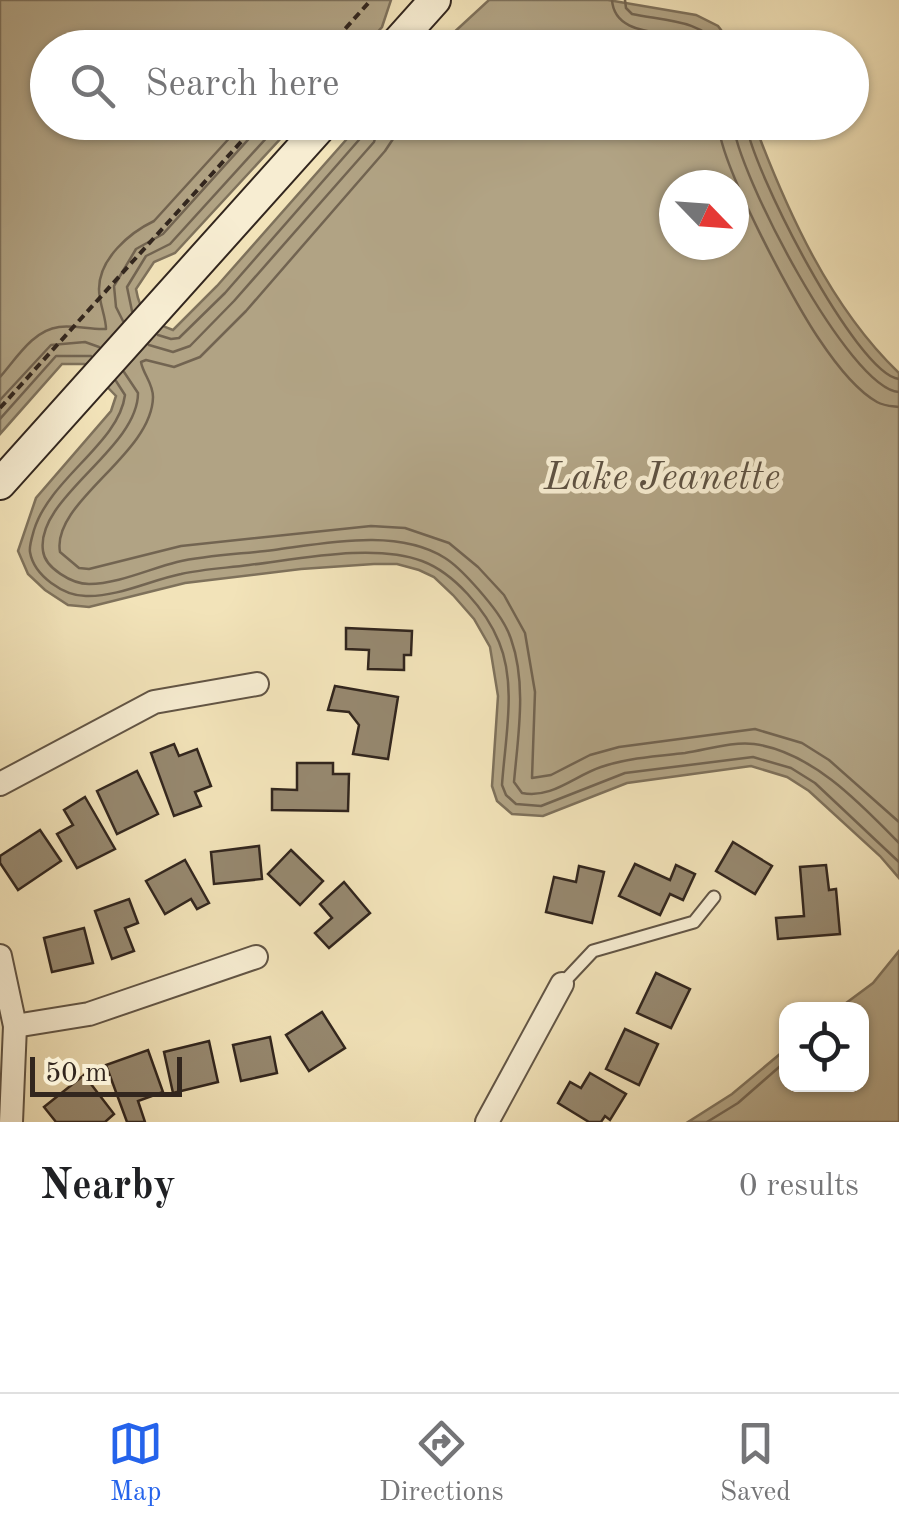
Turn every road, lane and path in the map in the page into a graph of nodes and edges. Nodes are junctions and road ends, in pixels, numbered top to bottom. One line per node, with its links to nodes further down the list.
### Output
1 (371, 0): 3 (path)
2 (435, 0): 4 (main road)
3 (344, 30)
4 (408, 30)
5 (244, 140): 7 (path)
6 (308, 140): 8 (main road)
7 (0, 408)
8 (0, 484)
9 (258, 684): 10 (street)
10 (0, 784)
11 (714, 898): 14 (lane)
12 (0, 956): 15 (street)
13 (256, 957): 15 (street)
14 (562, 984): 17 (street)
15 (15, 1026): 16 (street)
16 (11, 1122)
17 (487, 1122)

